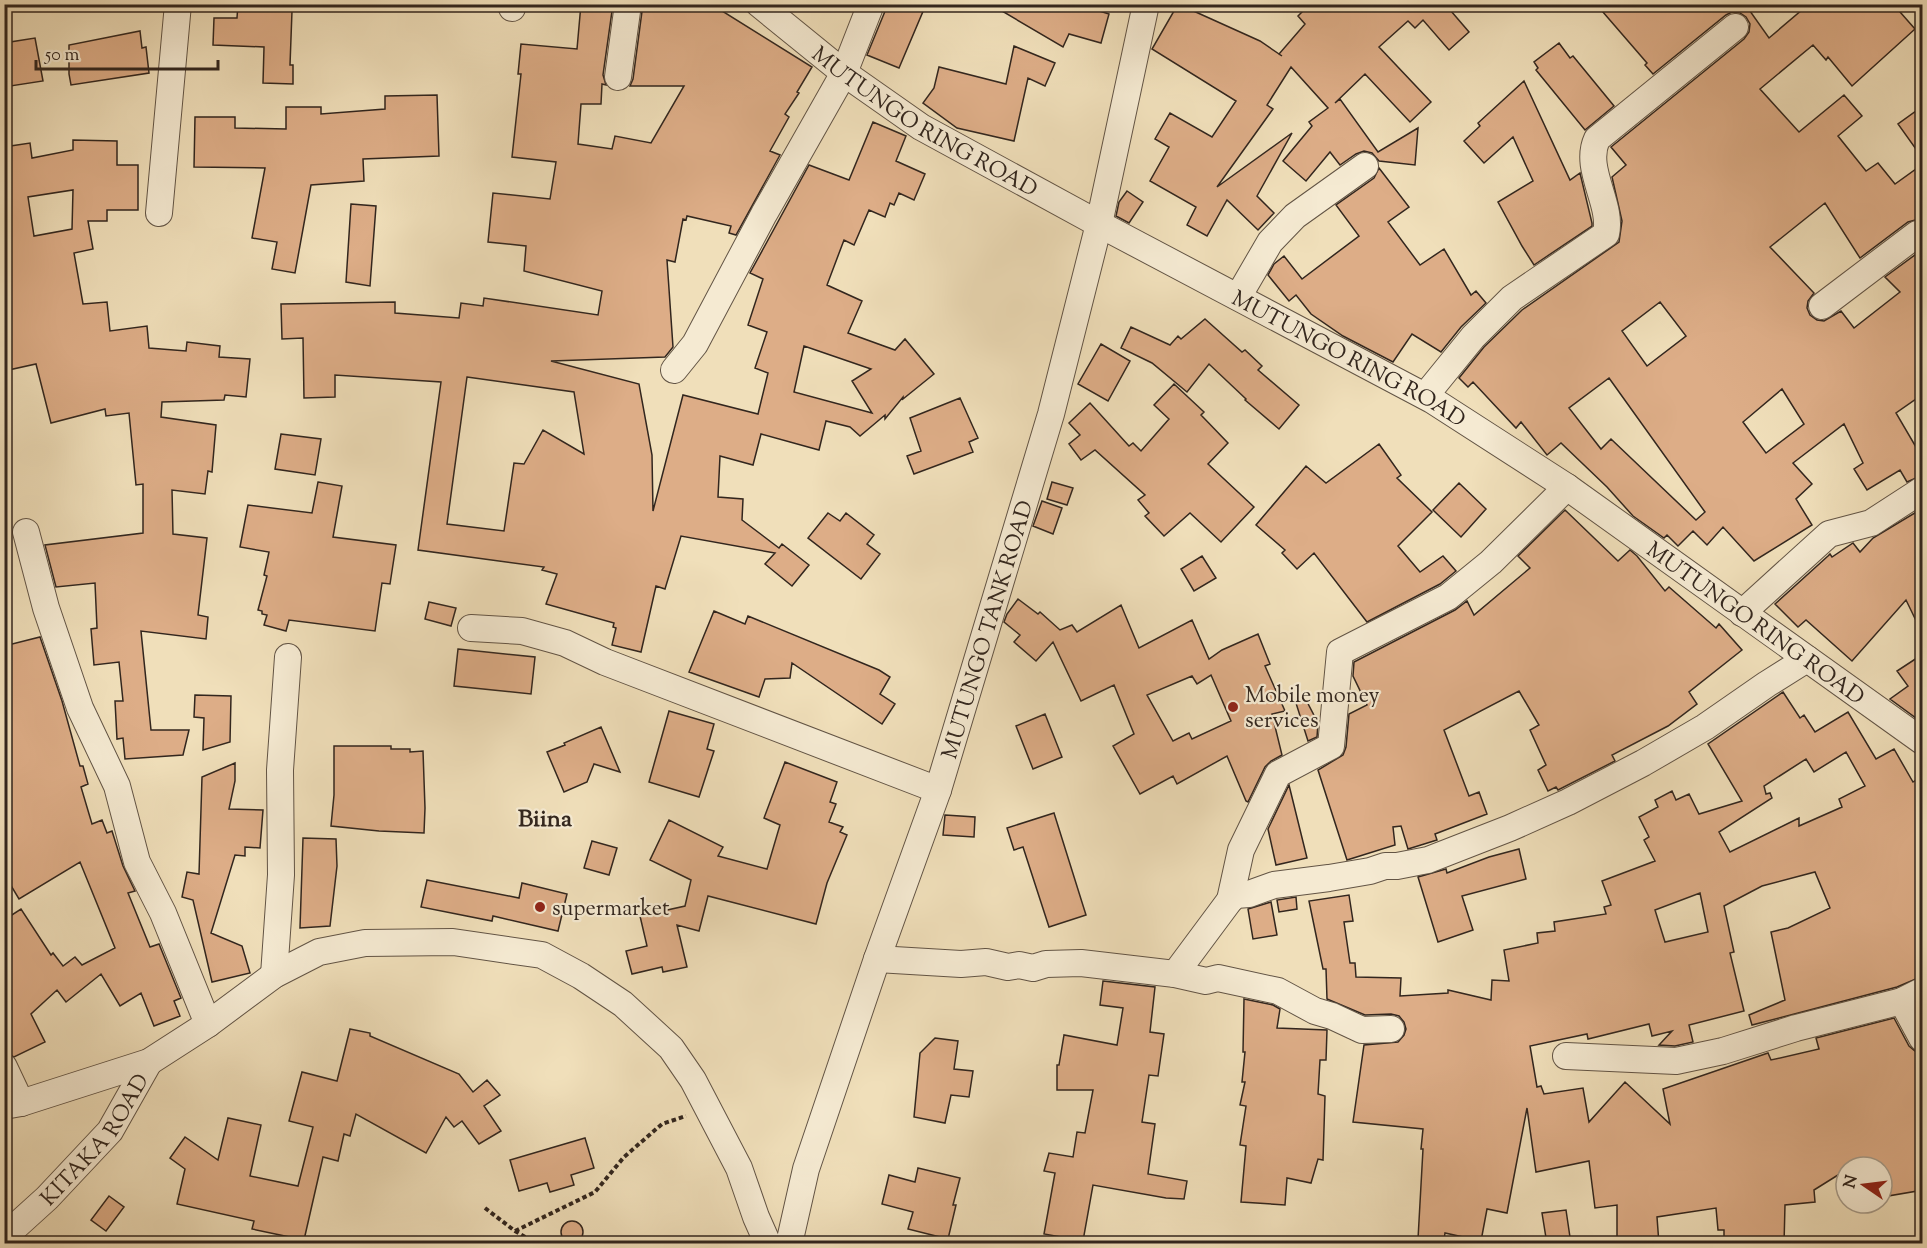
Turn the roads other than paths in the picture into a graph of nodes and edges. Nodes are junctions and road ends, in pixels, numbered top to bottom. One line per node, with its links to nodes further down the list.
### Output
1 (178, 4): 10 (street)
2 (628, 4): 8 (street)
3 (759, 4): 7 (street, MUTUNGO RING ROAD)
4 (871, 4): 7 (street)
5 (1146, 4): 11 (street, MUTUNGO TANK ROAD)
6 (1735, 27): 16 (street)
7 (844, 73): 11 (street, MUTUNGO RING ROAD); 15 (street)
8 (618, 77)
9 (1365, 166): 13 (street)
10 (159, 213)
11 (1099, 224): 13 (street, MUTUNGO RING ROAD); 25 (street, MUTUNGO TANK ROAD)
12 (1923, 233): 14 (street)
13 (1238, 297): 16 (street, MUTUNGO RING ROAD)
14 (1822, 306)
15 (674, 370)
16 (1425, 396): 17 (street, MUTUNGO RING ROAD)
17 (1566, 487): 20 (street, MUTUNGO RING ROAD); 26 (street)
18 (1923, 490): 20 (street)
19 (26, 532): 31 (street)
20 (1742, 613): 23 (street, MUTUNGO RING ROAD)
21 (471, 628): 25 (street)
22 (288, 657): 29 (street)
23 (1807, 659): 24 (street, MUTUNGO RING ROAD); 26 (street)
24 (1923, 741)
25 (938, 790): 27 (street, MUTUNGO TANK ROAD)
26 (1230, 900): 28 (street)
27 (877, 959): 28 (street); 40 (street, MUTUNGO TANK ROAD)
28 (1175, 974): 32 (street)
29 (274, 975): 31 (street); 39 (street)
30 (1912, 996): 33 (street); 34 (street)
31 (208, 1024): 35 (street)
32 (1391, 1029)
33 (1923, 1038)
34 (1566, 1056)
35 (149, 1062): 37 (street); 38 (street, KITAKA ROAD)
36 (4, 1066): 37 (street)
37 (13, 1104)
38 (4, 1237)
39 (768, 1244)
40 (789, 1244)

